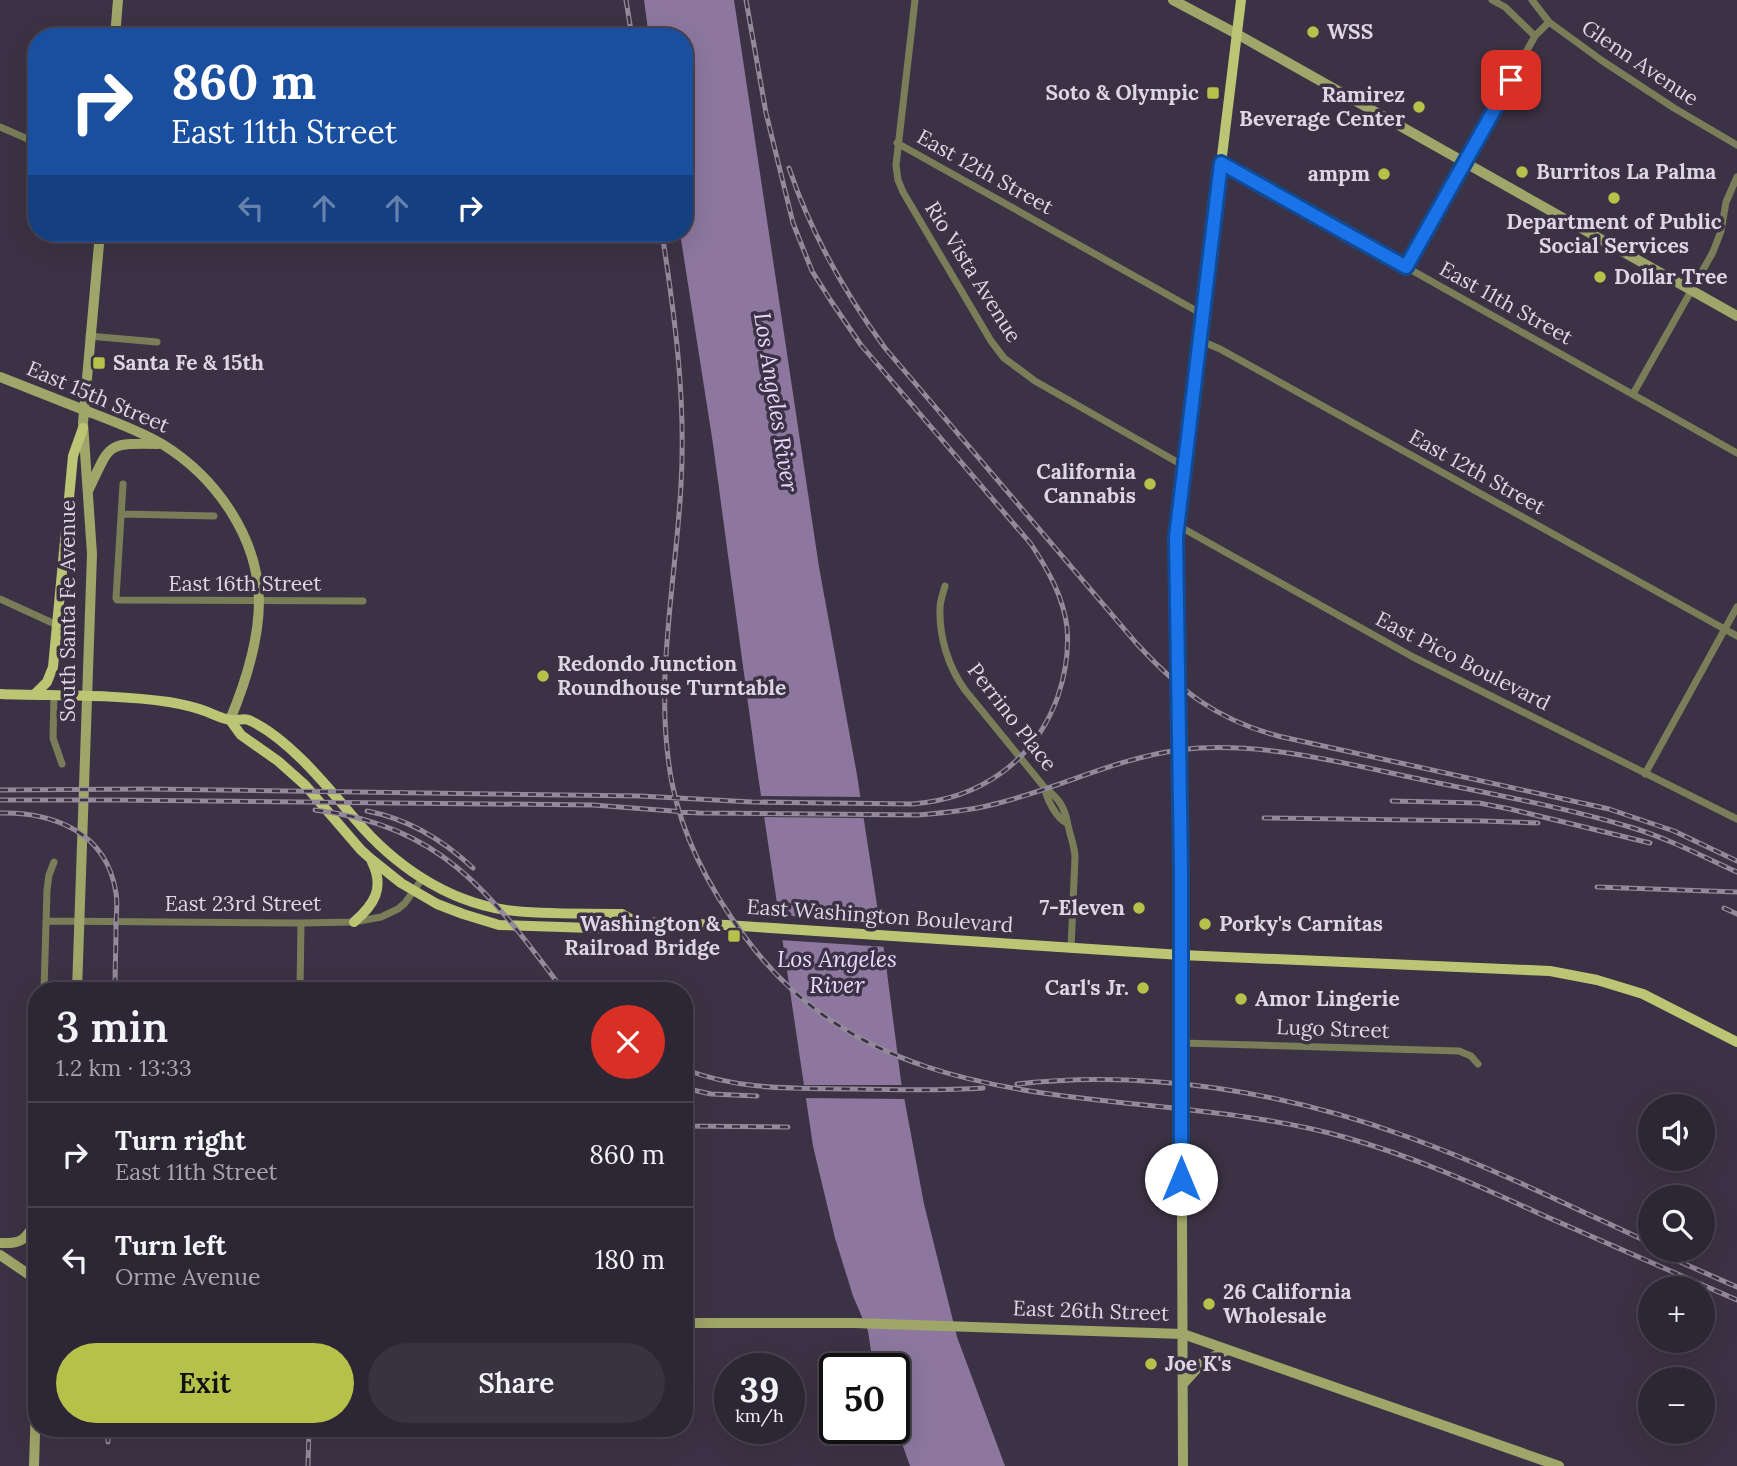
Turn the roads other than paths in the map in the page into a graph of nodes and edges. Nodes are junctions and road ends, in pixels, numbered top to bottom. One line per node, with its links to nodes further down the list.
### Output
1 (118, 0): 8 (main road)
2 (915, 0): 13 (street, Rio Vista Avenue)
3 (1173, 0): 9 (main road)
4 (1241, 0): 9 (main road)
5 (1492, 0): 10 (street)
6 (1532, 0): 7 (street, Glenn Avenue)
7 (1549, 22): 10 (street); 14 (street, Glenn Avenue)
8 (116, 28)
9 (1237, 34): 15 (main road); 16 (main road)
10 (1535, 36): 16 (street)
11 (0, 127): 12 (street)
12 (28, 139)
13 (897, 143): 21 (street, East 12th Street); 32 (street, Rio Vista Avenue)
14 (1737, 145)
15 (1221, 163): 19 (street, East 11th Street); 21 (main road)
16 (1466, 163): 19 (street); 20 (main road)
17 (1737, 177): 20 (street)
18 (99, 242): 23 (main road, South Santa Fe Avenue)
19 (1406, 267): 27 (street, East 11th Street)
20 (1692, 290): 22 (main road); 27 (street)
21 (1202, 314): 24 (main road)
22 (1737, 316)
23 (89, 336): 25 (street); 28 (main road, South Santa Fe Avenue)
24 (1199, 340): 32 (main road); 44 (street, East 12th Street)
25 (157, 342)
26 (0, 377): 28 (main road, East 15th Street)
27 (1633, 394): 31 (street, East 11th Street)
28 (85, 410): 29 (main road, South Santa Fe Avenue); 30 (main road, East 15th Street)
29 (83, 428): 34 (main road, South Santa Fe Avenue); 43 (main road)
30 (163, 444): 34 (main road); 40 (main road, East 15th Street)
31 (1737, 453)
32 (1184, 466): 37 (main road)
33 (123, 484): 35 (street)
34 (88, 491): 64 (main road, South Santa Fe Avenue)
35 (121, 513): 36 (street); 40 (street, East 16th Street)
36 (214, 516)
37 (1177, 525): 51 (street, East Pico Boulevard); 62 (main road)
38 (945, 586): 61 (street, Perrino Place)
39 (0, 599): 43 (street)
40 (259, 601): 41 (street, East 16th Street); 49 (main road, East 15th Street)
41 (363, 601)
42 (1737, 607): 44 (street)
43 (57, 625): 47 (main road)
44 (1724, 629): 45 (street, East 12th Street); 51 (street)
45 (1737, 636)
46 (0, 694): 47 (main road, East Washington Boulevard)
47 (34, 695): 48 (main road, East Washington Boulevard)
48 (54, 696): 49 (main road, East Washington Boulevard); 50 (street, South Santa Fe Avenue)
49 (230, 720): 53 (main road, East Washington Boulevard); 55 (main road, East Washington Boulevard)
50 (62, 764)
51 (1645, 774): 52 (street, East Pico Boulevard)
52 (1737, 819)
53 (371, 859): 56 (main road, East Washington Boulevard); 58 (main road)
54 (54, 862): 57 (street)
55 (422, 879): 56 (street, East 23rd Street); 59 (main road, East Washington Boulevard)
56 (414, 891): 58 (street, East 23rd Street); 59 (main road, East Washington Boulevard)
57 (46, 921): 60 (street, East 23rd Street); 63 (street)
58 (354, 922): 60 (street, East 23rd Street)
59 (636, 922): 61 (main road, East Washington Boulevard)
60 (301, 923): 65 (street)
61 (1070, 948): 62 (main road, East Washington Boulevard)
62 (1181, 955): 66 (main road, East Washington Boulevard); 67 (main road)
63 (44, 982)
64 (77, 982)
65 (300, 982)
66 (1737, 1042)
67 (1182, 1043): 68 (street, Lugo Street); 74 (main road)
68 (1478, 1064)
69 (28, 1235): 70 (main road)
70 (0, 1243)
71 (0, 1255): 72 (main road)
72 (28, 1274)
73 (693, 1323): 74 (main road, East 26th Street)
74 (1183, 1334): 75 (main road, East 26th Street); 76 (main road)
75 (1227, 1350): 76 (main road); 80 (main road, East 26th Street)
76 (1183, 1384): 79 (main road)
77 (35, 1437): 78 (main road)
78 (34, 1466)
79 (1183, 1466)
80 (1559, 1466)

